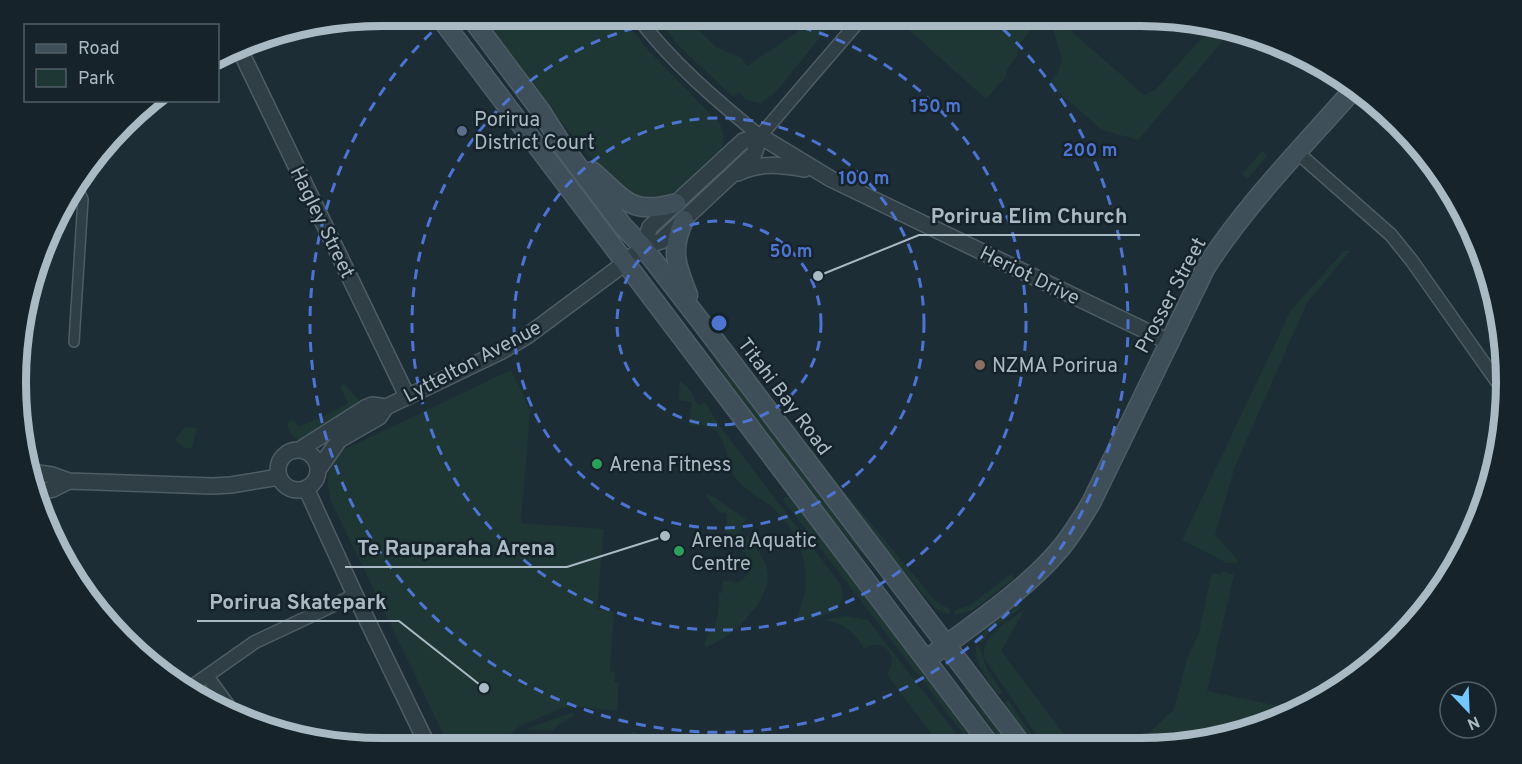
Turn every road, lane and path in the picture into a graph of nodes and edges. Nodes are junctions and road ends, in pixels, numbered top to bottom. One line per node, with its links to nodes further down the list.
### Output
1 (446, 26): 15 (main road)
2 (477, 26): 8 (main road, Titahi Bay Road)
3 (645, 26): 7 (street, Heriot Drive)
4 (855, 26): 7 (street)
5 (242, 55): 20 (street, Hagley Street)
6 (1350, 94): 9 (main road, Prosser Street)
7 (760, 136): 10 (street, Heriot Drive); 11 (street, Lyttelton Avenue); 13 (street, Lyttelton Avenue)
8 (565, 149): 13 (main road); 14 (main road, Titahi Bay Road)
9 (1298, 153): 18 (main road, Prosser Street); 19 (street)
10 (814, 170): 11 (street); 18 (street, Heriot Drive)
11 (731, 177): 13 (street, Lyttelton Avenue)
12 (80, 193): 17 (street)
13 (680, 212): 14 (street, Lyttelton Avenue); 16 (main road)
14 (643, 247): 15 (street, Lyttelton Avenue); 16 (main road, Titahi Bay Road)
15 (625, 263): 20 (street, Lyttelton Avenue); 31 (main road)
16 (698, 318): 30 (main road, Titahi Bay Road)
17 (74, 342)
18 (1169, 342): 30 (main road, Prosser Street)
19 (1496, 380)
20 (407, 396): 21 (street, Lyttelton Avenue)
21 (386, 407): 22 (street, Lyttelton Avenue); 23 (street, Lyttelton Avenue)
22 (299, 450): 23 (street); 25 (street)
23 (318, 470): 27 (street)
24 (38, 473): 26 (street)
25 (279, 477): 26 (street); 27 (street)
26 (69, 481): 28 (street)
27 (306, 488): 29 (street)
28 (43, 492)
29 (355, 595): 32 (street); 35 (street)
30 (946, 644): 31 (main road, Prosser Street); 37 (main road, Titahi Bay Road)
31 (926, 660): 36 (main road)
32 (207, 675): 33 (street); 34 (street)
33 (194, 685)
34 (227, 703)
35 (424, 738)
36 (985, 738)
37 (1017, 738)

